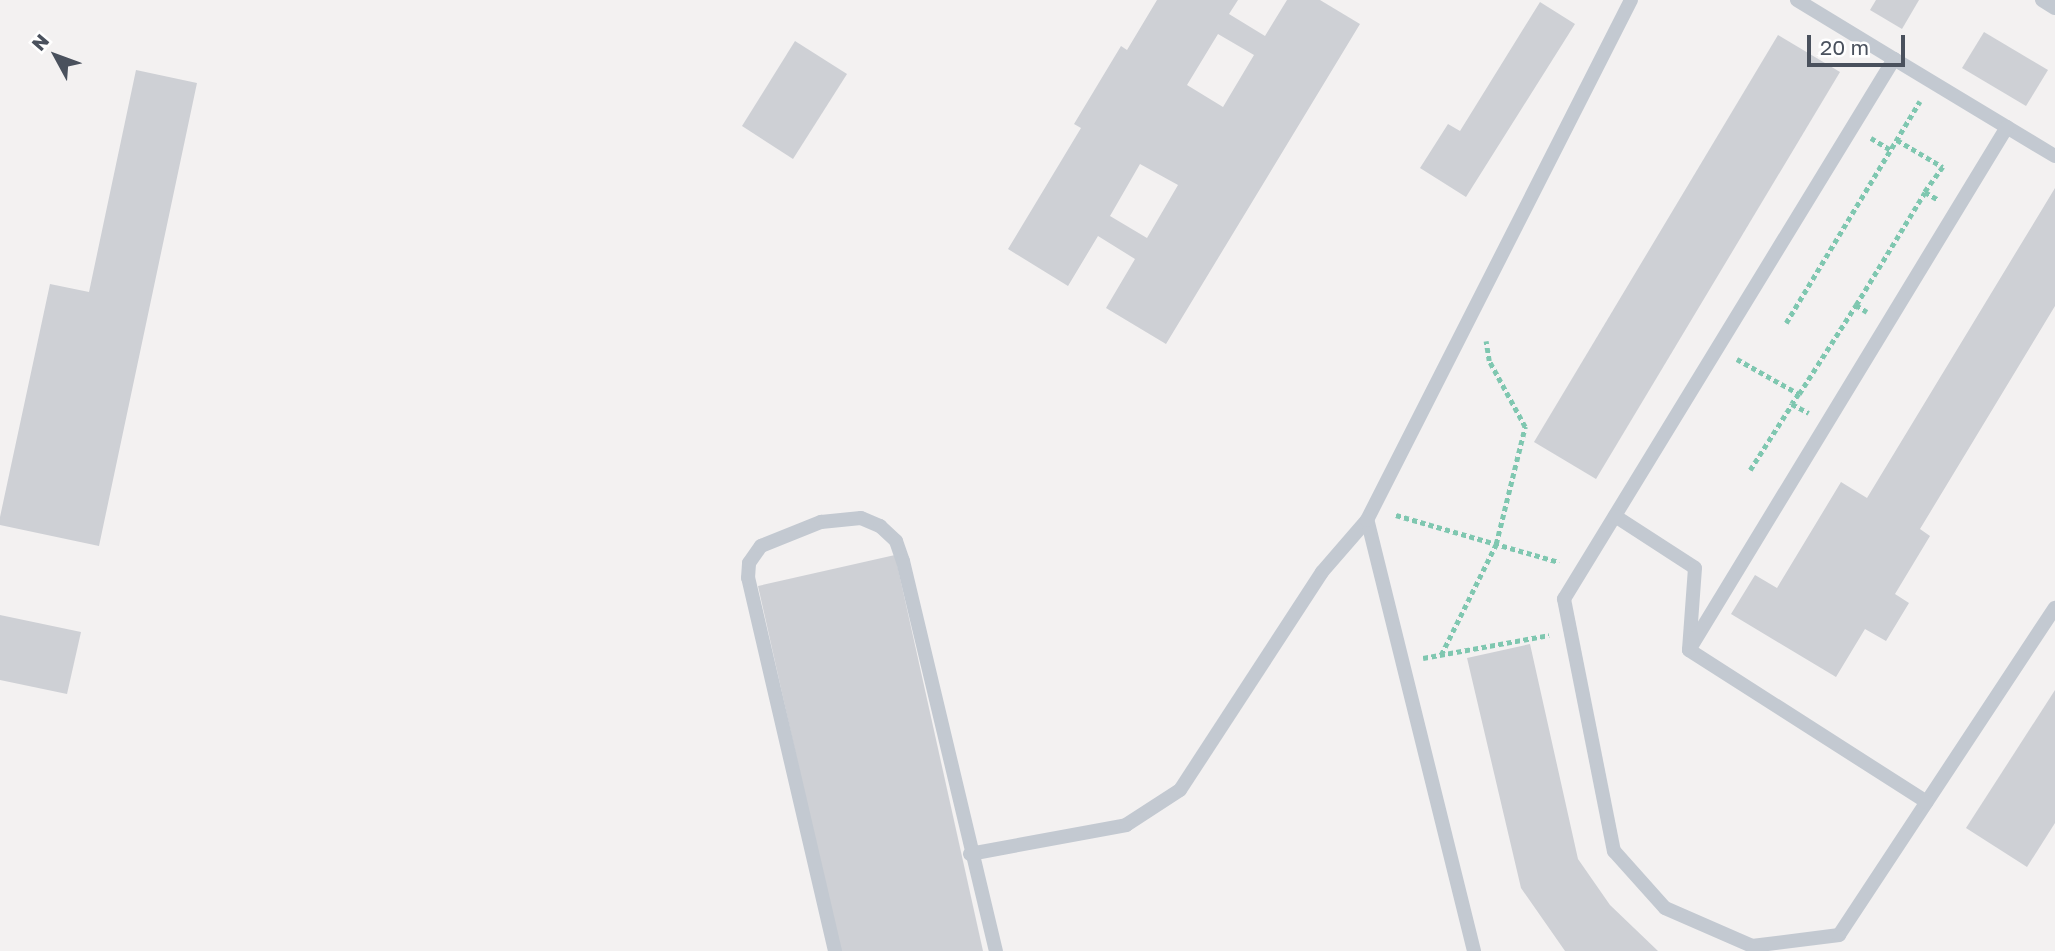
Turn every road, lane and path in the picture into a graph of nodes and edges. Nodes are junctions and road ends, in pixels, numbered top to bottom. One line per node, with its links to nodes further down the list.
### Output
1 (1631, 0): 12 (lane)
2 (1797, 0): 5 (lane)
3 (2042, 0): 4 (lane)
4 (2055, 8)
5 (1894, 59): 6 (lane); 16 (lane)
6 (1932, 82): 7 (lane); 8 (path)
7 (2007, 127): 9 (lane); 11 (lane)
8 (1896, 140): 10 (path); 14 (path)
9 (2055, 156)
10 (1925, 192): 11 (path); 13 (path)
11 (1956, 211): 15 (lane)
12 (1479, 299): 19 (lane); 21 (path)
13 (1856, 305): 15 (path); 16 (path)
14 (1786, 323)
15 (1887, 324): 25 (lane)
16 (1717, 348): 20 (lane)
17 (1793, 404): 18 (path)
18 (1749, 470)
19 (1370, 514): 21 (path); 27 (lane); 29 (lane)
20 (1615, 516): 22 (lane); 25 (lane)
21 (1496, 544): 22 (path); 26 (path)
22 (1583, 569): 24 (lane)
23 (2055, 608): 28 (lane)
24 (1570, 631): 26 (path); 28 (lane)
25 (1689, 650): 28 (lane)
26 (1441, 654): 27 (path)
27 (1403, 663): 32 (lane)
28 (1927, 802)
29 (970, 854): 30 (lane); 31 (lane)
30 (835, 951)
31 (996, 951)
32 (1474, 951)

